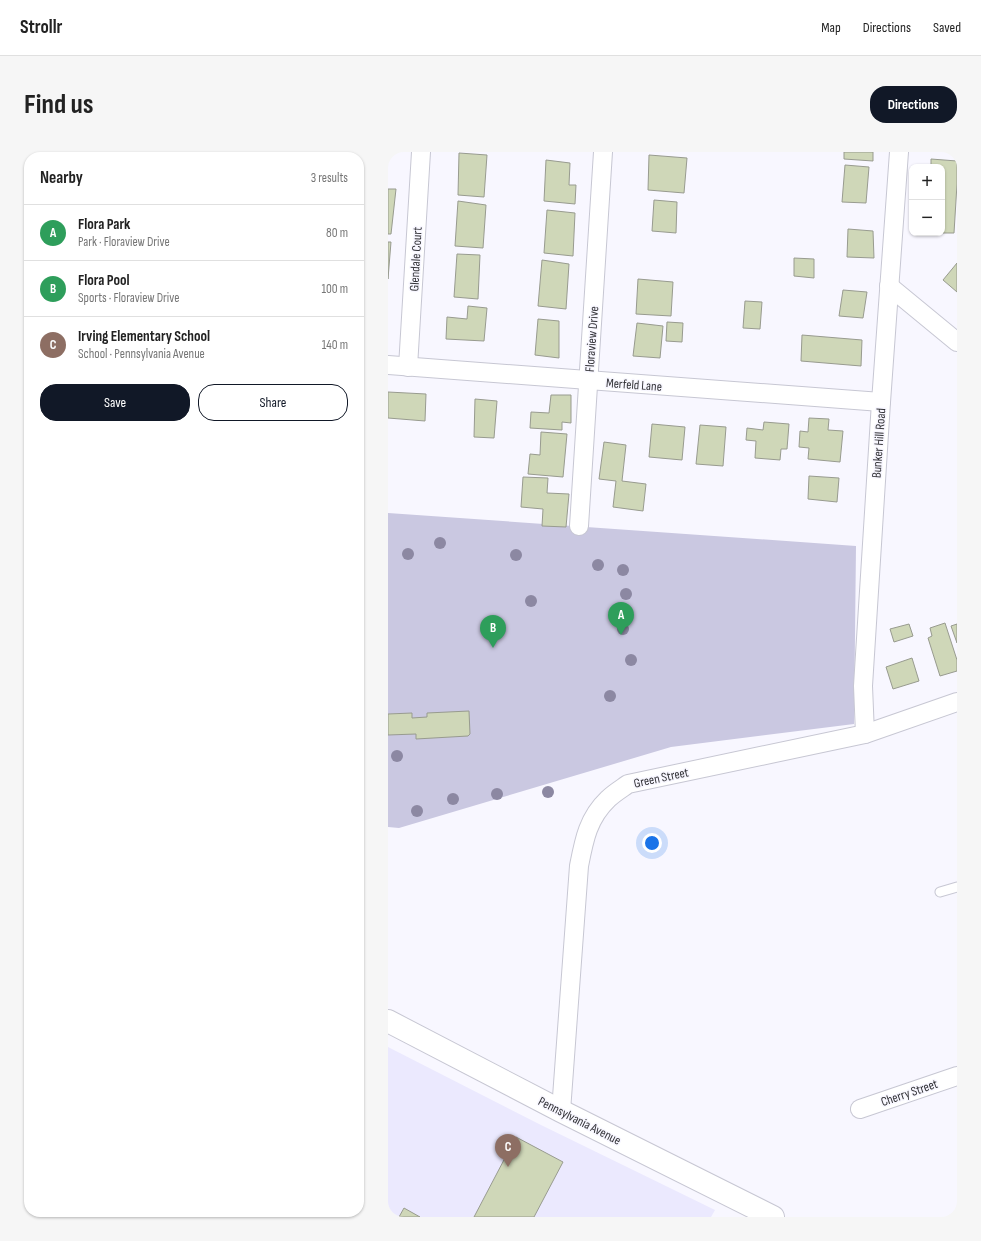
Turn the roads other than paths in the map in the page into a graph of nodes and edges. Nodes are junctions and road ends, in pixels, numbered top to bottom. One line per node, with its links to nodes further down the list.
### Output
1 (421, 152): 7 (street, Glendale Court)
2 (603, 152): 8 (street, Floraview Drive)
3 (899, 152): 4 (street, Bunker Hill Road)
4 (889, 286): 5 (street); 9 (street, Bunker Hill Road)
5 (957, 342)
6 (388, 365): 7 (street, Merfeld Lane)
7 (408, 367): 8 (street, Merfeld Lane)
8 (588, 381): 9 (street, Merfeld Lane); 10 (street, Floraview Drive)
9 (881, 402): 12 (street, Bunker Hill Road)
10 (579, 526)
11 (957, 702): 12 (street, Green Street)
12 (865, 734): 18 (street, Green Street)
13 (957, 886): 14 (lane)
14 (940, 892)
15 (388, 1021): 18 (main road, Pennsylvania Avenue)
16 (957, 1076): 17 (street, Cherry Street)
17 (860, 1109)
18 (561, 1110): 19 (main road, Pennsylvania Avenue)
19 (773, 1217)

